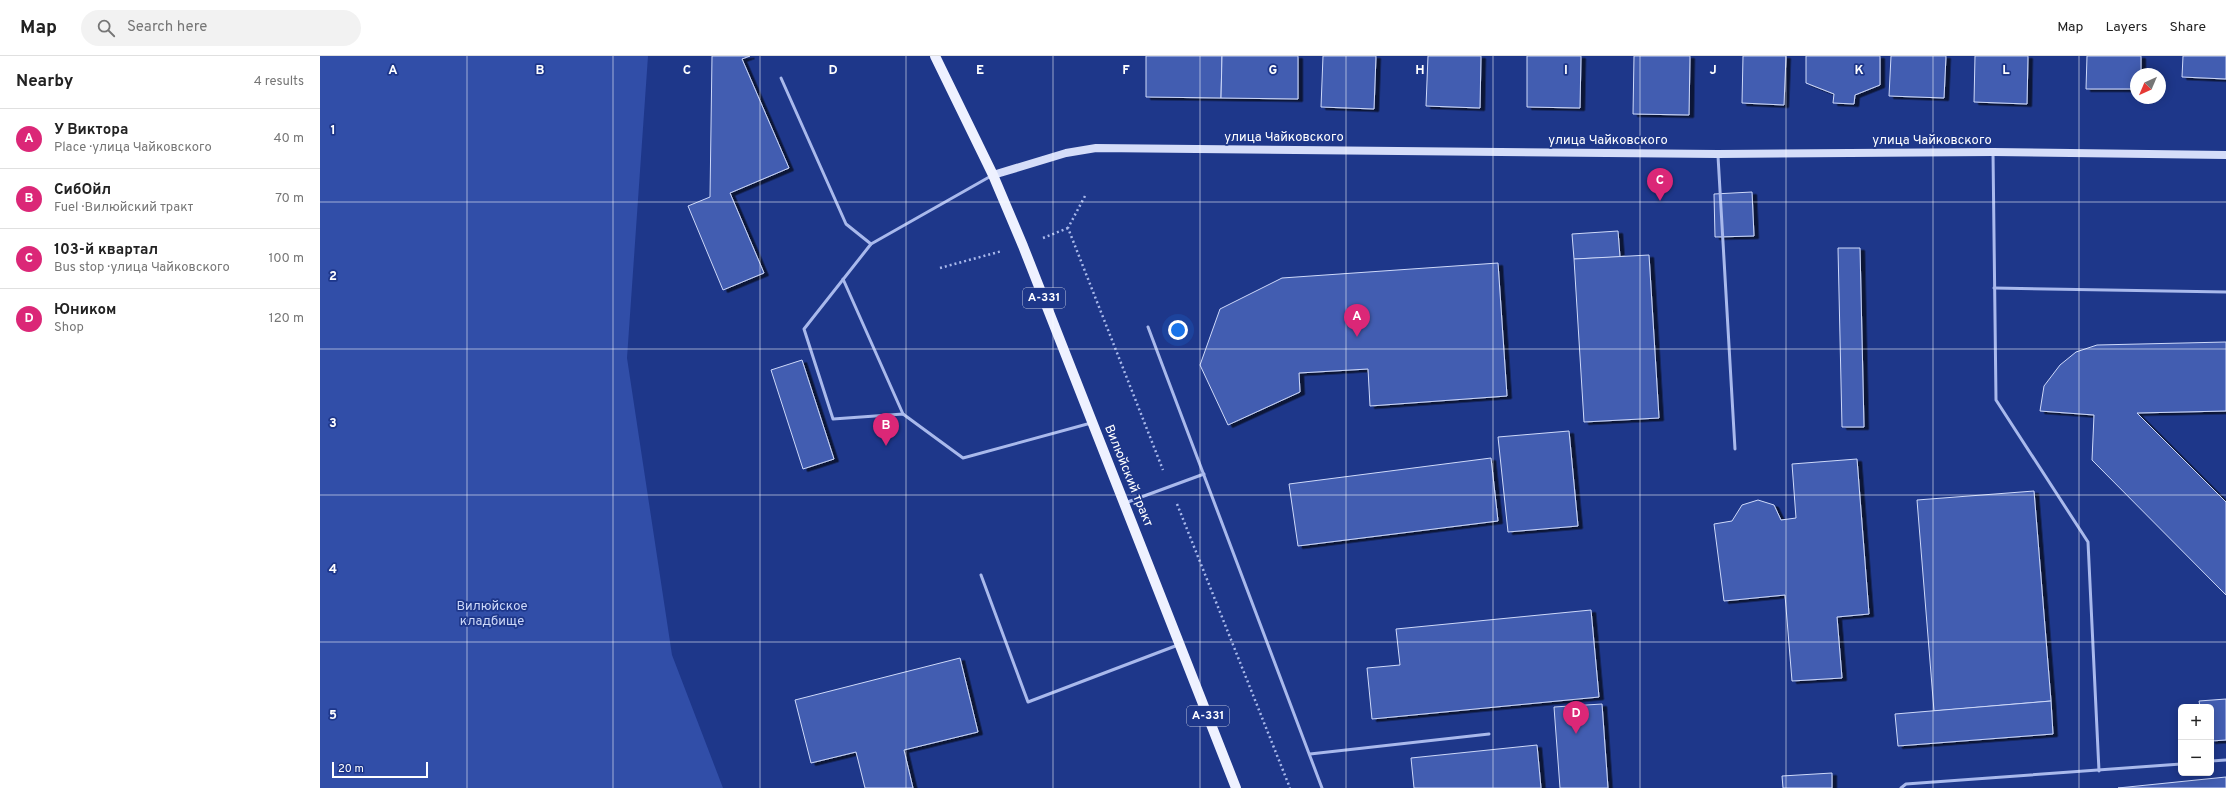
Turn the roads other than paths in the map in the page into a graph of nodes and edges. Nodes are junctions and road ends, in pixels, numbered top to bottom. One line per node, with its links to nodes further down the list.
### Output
1 (935, 56): 6 (main road, А-331)
2 (781, 78): 7 (lane)
3 (1993, 152): 4 (main road, улица Чайковского); 5 (main road, улица Чайковского); 9 (lane)
4 (1718, 154): 6 (main road, улица Чайковского); 14 (lane)
5 (2226, 155)
6 (993, 175): 7 (lane); 13 (main road, Вилюйский тракт / А-331)
7 (871, 244): 8 (lane)
8 (844, 279): 12 (lane); 12 (lane)
9 (1994, 288): 10 (lane); 24 (lane)
10 (2226, 292)
11 (1148, 327): 15 (lane)
12 (903, 414): 13 (lane)
13 (1092, 423): 16 (main road, Вилюйский тракт / А-331)
14 (1735, 449)
15 (1204, 474): 16 (lane); 20 (lane)
16 (1124, 503): 18 (main road, Вилюйский тракт / А-331)
17 (981, 575): 18 (lane)
18 (1179, 644): 25 (main road, Вилюйский тракт / А-331)
19 (1489, 734): 20 (lane)
20 (1310, 754): 26 (lane)
21 (2226, 760): 22 (lane)
22 (2214, 761)
23 (2178, 764): 24 (lane)
24 (2099, 770): 27 (lane)
25 (1236, 788)
26 (1322, 788)
27 (1900, 788)

